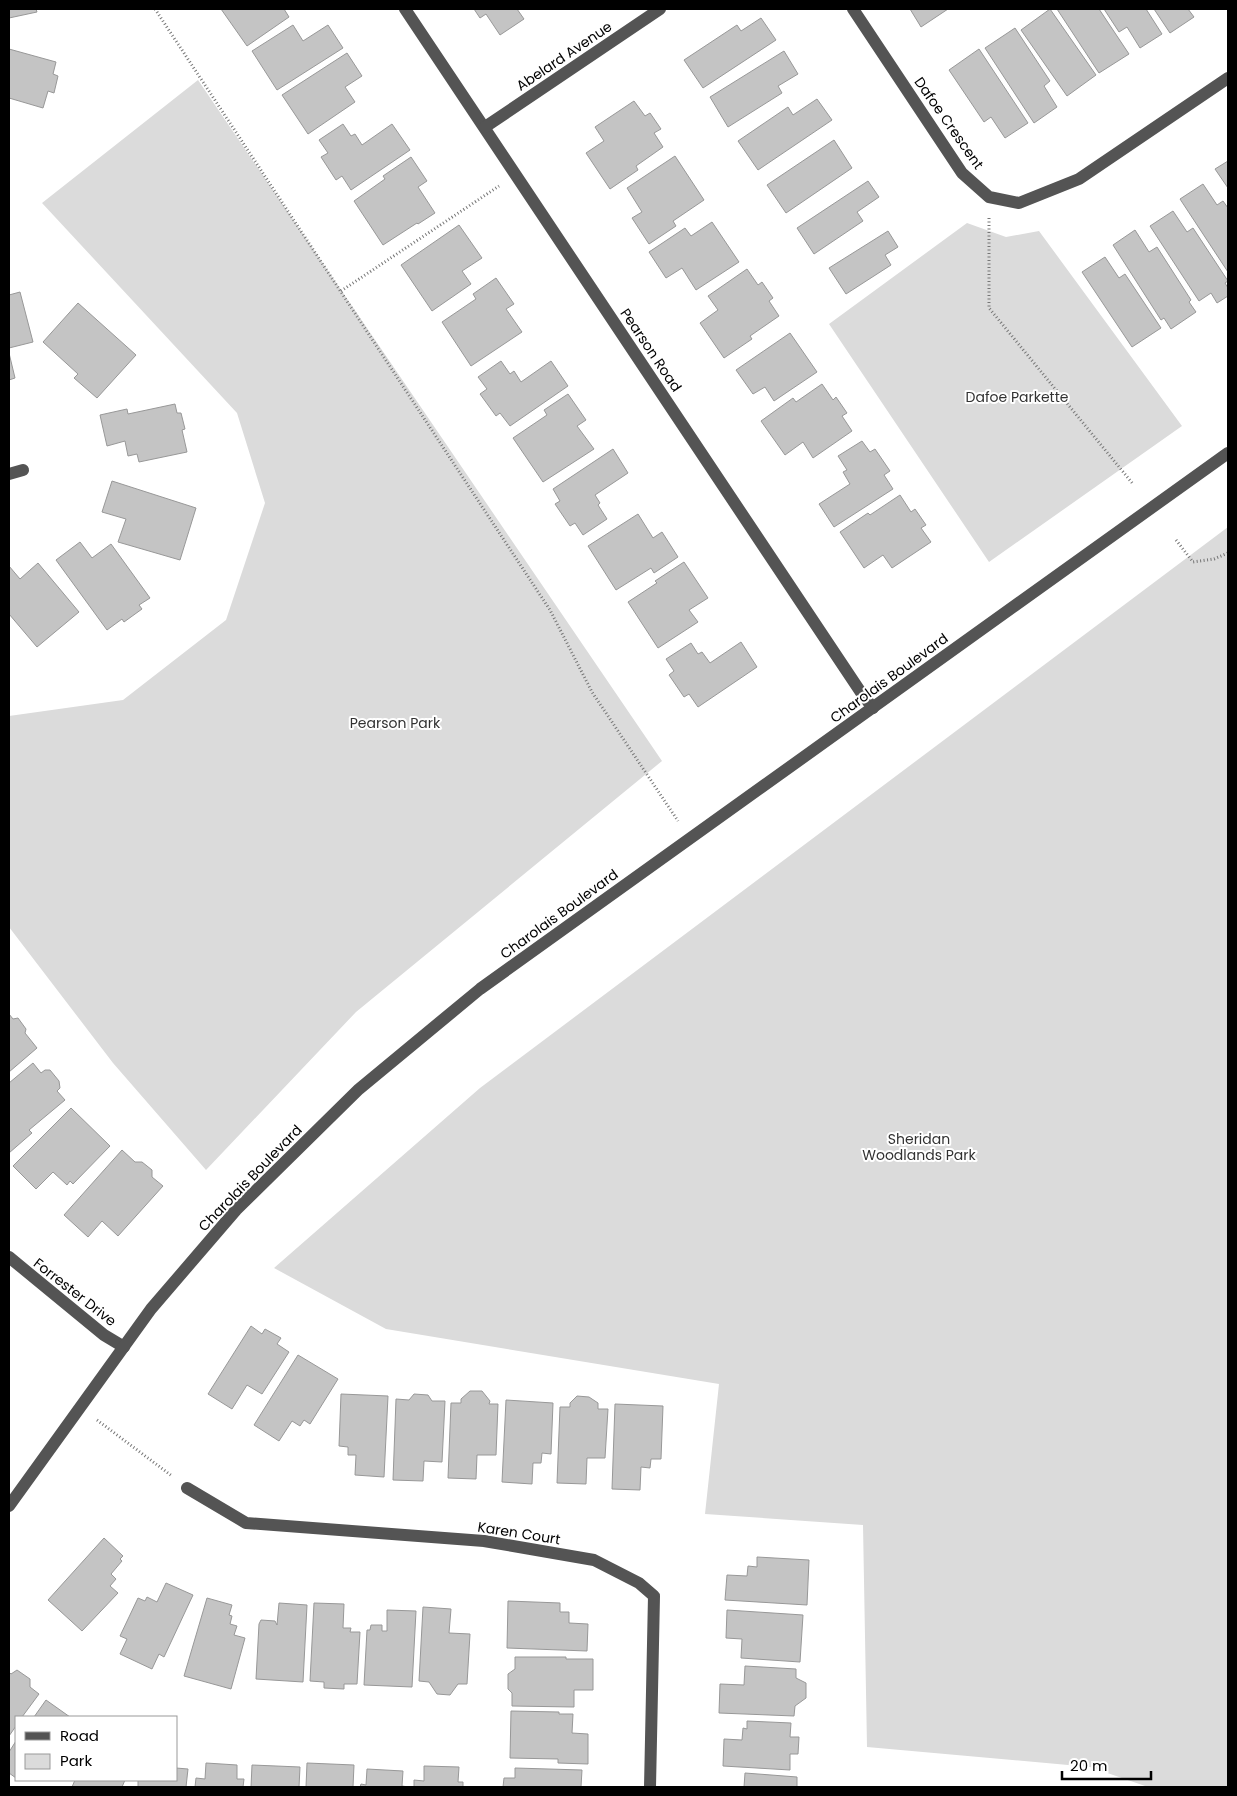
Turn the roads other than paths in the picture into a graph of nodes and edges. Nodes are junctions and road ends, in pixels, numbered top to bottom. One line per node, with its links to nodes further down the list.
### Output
1 (405, 9): 5 (street, Pearson Road)
2 (660, 9): 5 (street, Abelard Avenue)
3 (853, 9): 4 (street, Dafoe Crescent)
4 (1228, 78)
5 (485, 127): 9 (street, Pearson Road)
6 (1228, 453): 9 (street, Charolais Boulevard)
7 (23, 470): 8 (street)
8 (9, 474)
9 (873, 708): 11 (street, Charolais Boulevard)
10 (9, 1257): 11 (street, Forrester Drive)
11 (124, 1347): 13 (street, Charolais Boulevard)
12 (187, 1488): 14 (street, Karen Court)
13 (9, 1506)
14 (650, 1787)

